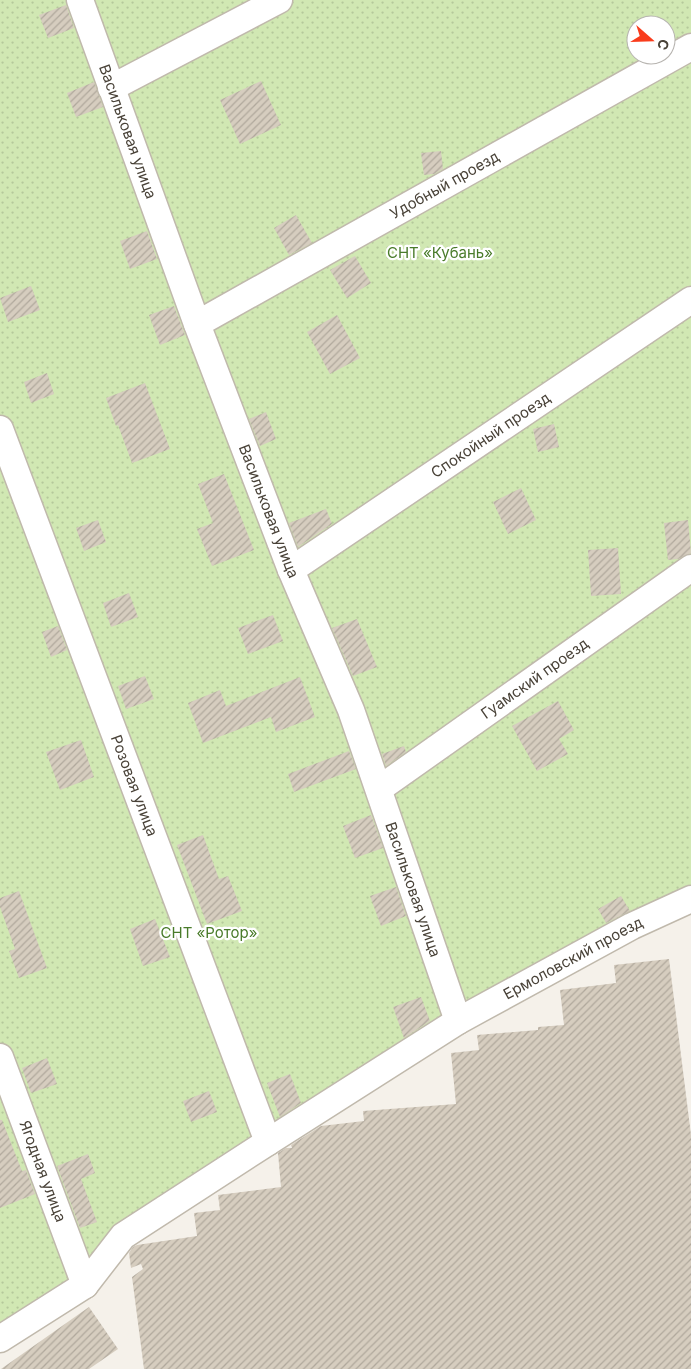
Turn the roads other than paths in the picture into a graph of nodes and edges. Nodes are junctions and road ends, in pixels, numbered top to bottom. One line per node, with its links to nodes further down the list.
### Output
1 (80, 0): 4 (street, Васильковая улица)
2 (279, 0): 4 (street)
3 (691, 47): 6 (street, Удобный проезд)
4 (111, 88): 6 (street, Васильковая улица)
5 (691, 300): 9 (street, Спокойный проезд)
6 (197, 324): 9 (street, Васильковая улица)
7 (0, 429): 14 (street, Розовая улица)
8 (691, 568): 10 (street, Гуамский проезд)
9 (291, 570): 10 (street, Васильковая улица)
10 (379, 789): 12 (street, Васильковая улица)
11 (691, 898): 12 (street, Ермоловский проезд)
12 (458, 1021): 14 (street, Ермоловский проезд)
13 (0, 1057): 15 (street, Ягодная улица)
14 (268, 1142): 15 (street, Ермоловский проезд)
15 (85, 1285): 16 (street, Ермоловский проезд)
16 (0, 1339)

